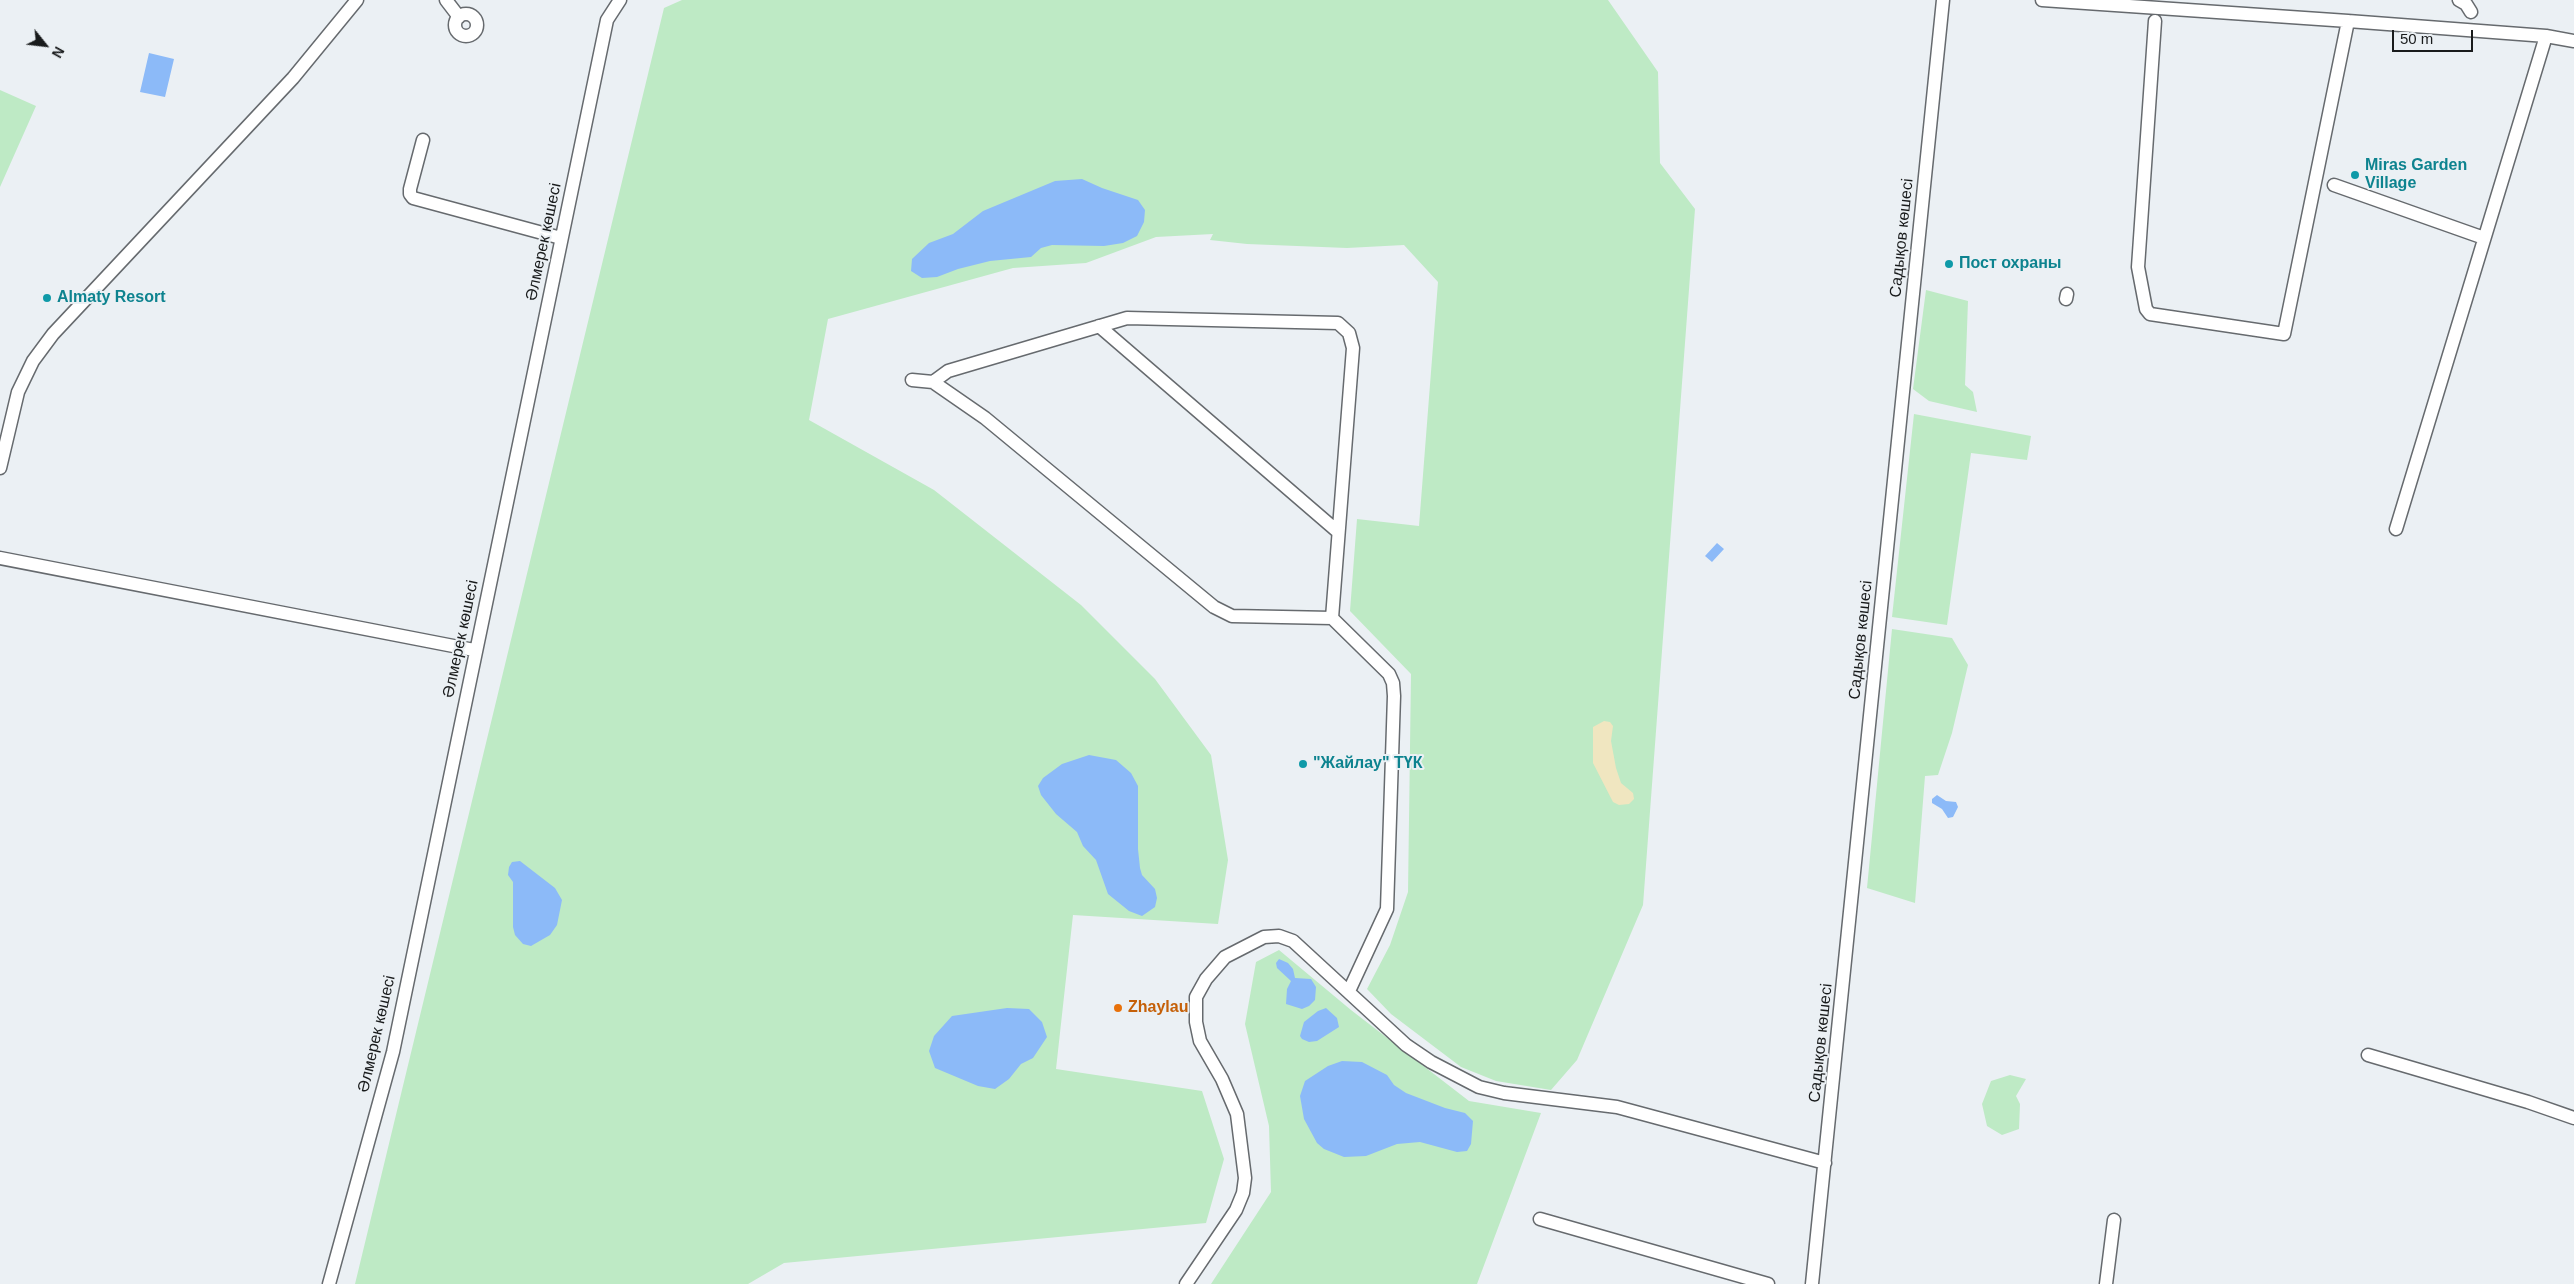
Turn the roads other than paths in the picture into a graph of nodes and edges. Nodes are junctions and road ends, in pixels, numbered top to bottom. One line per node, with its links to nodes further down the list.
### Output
1 (357, 0): 20 (street)
2 (446, 0): 8 (street)
3 (620, 0): 15 (street, Әлмерек көшесі)
4 (1943, 0): 29 (street, Садықов көшесі)
5 (2042, 0): 10 (street)
6 (2459, 0): 7 (street)
7 (2471, 12)
8 (459, 17)
9 (2155, 21): 10 (street)
10 (2348, 21): 11 (street)
11 (2546, 36): 12 (street); 16 (street)
12 (2574, 41)
13 (423, 140): 15 (street)
14 (2334, 185): 16 (street)
15 (561, 238): 25 (street, Әлмерек көшесі)
16 (2484, 238): 21 (street)
17 (1099, 326): 19 (street); 22 (street); 22 (street)
18 (912, 380): 19 (street)
19 (933, 382): 24 (street)
20 (0, 468)
21 (2396, 529)
22 (1338, 531): 24 (street)
23 (0, 558): 25 (street)
24 (1332, 618): 26 (street)
25 (474, 650): 32 (street, Әлмерек көшесі)
26 (1349, 991): 29 (street); 33 (street)
27 (2368, 1055): 28 (street)
28 (2574, 1118)
29 (1825, 1163): 35 (street, Садықов көшесі)
30 (1540, 1218): 34 (street)
31 (2114, 1220): 36 (street)
32 (329, 1284)
33 (1186, 1284)
34 (1768, 1284)
35 (1812, 1284)
36 (2106, 1284)

